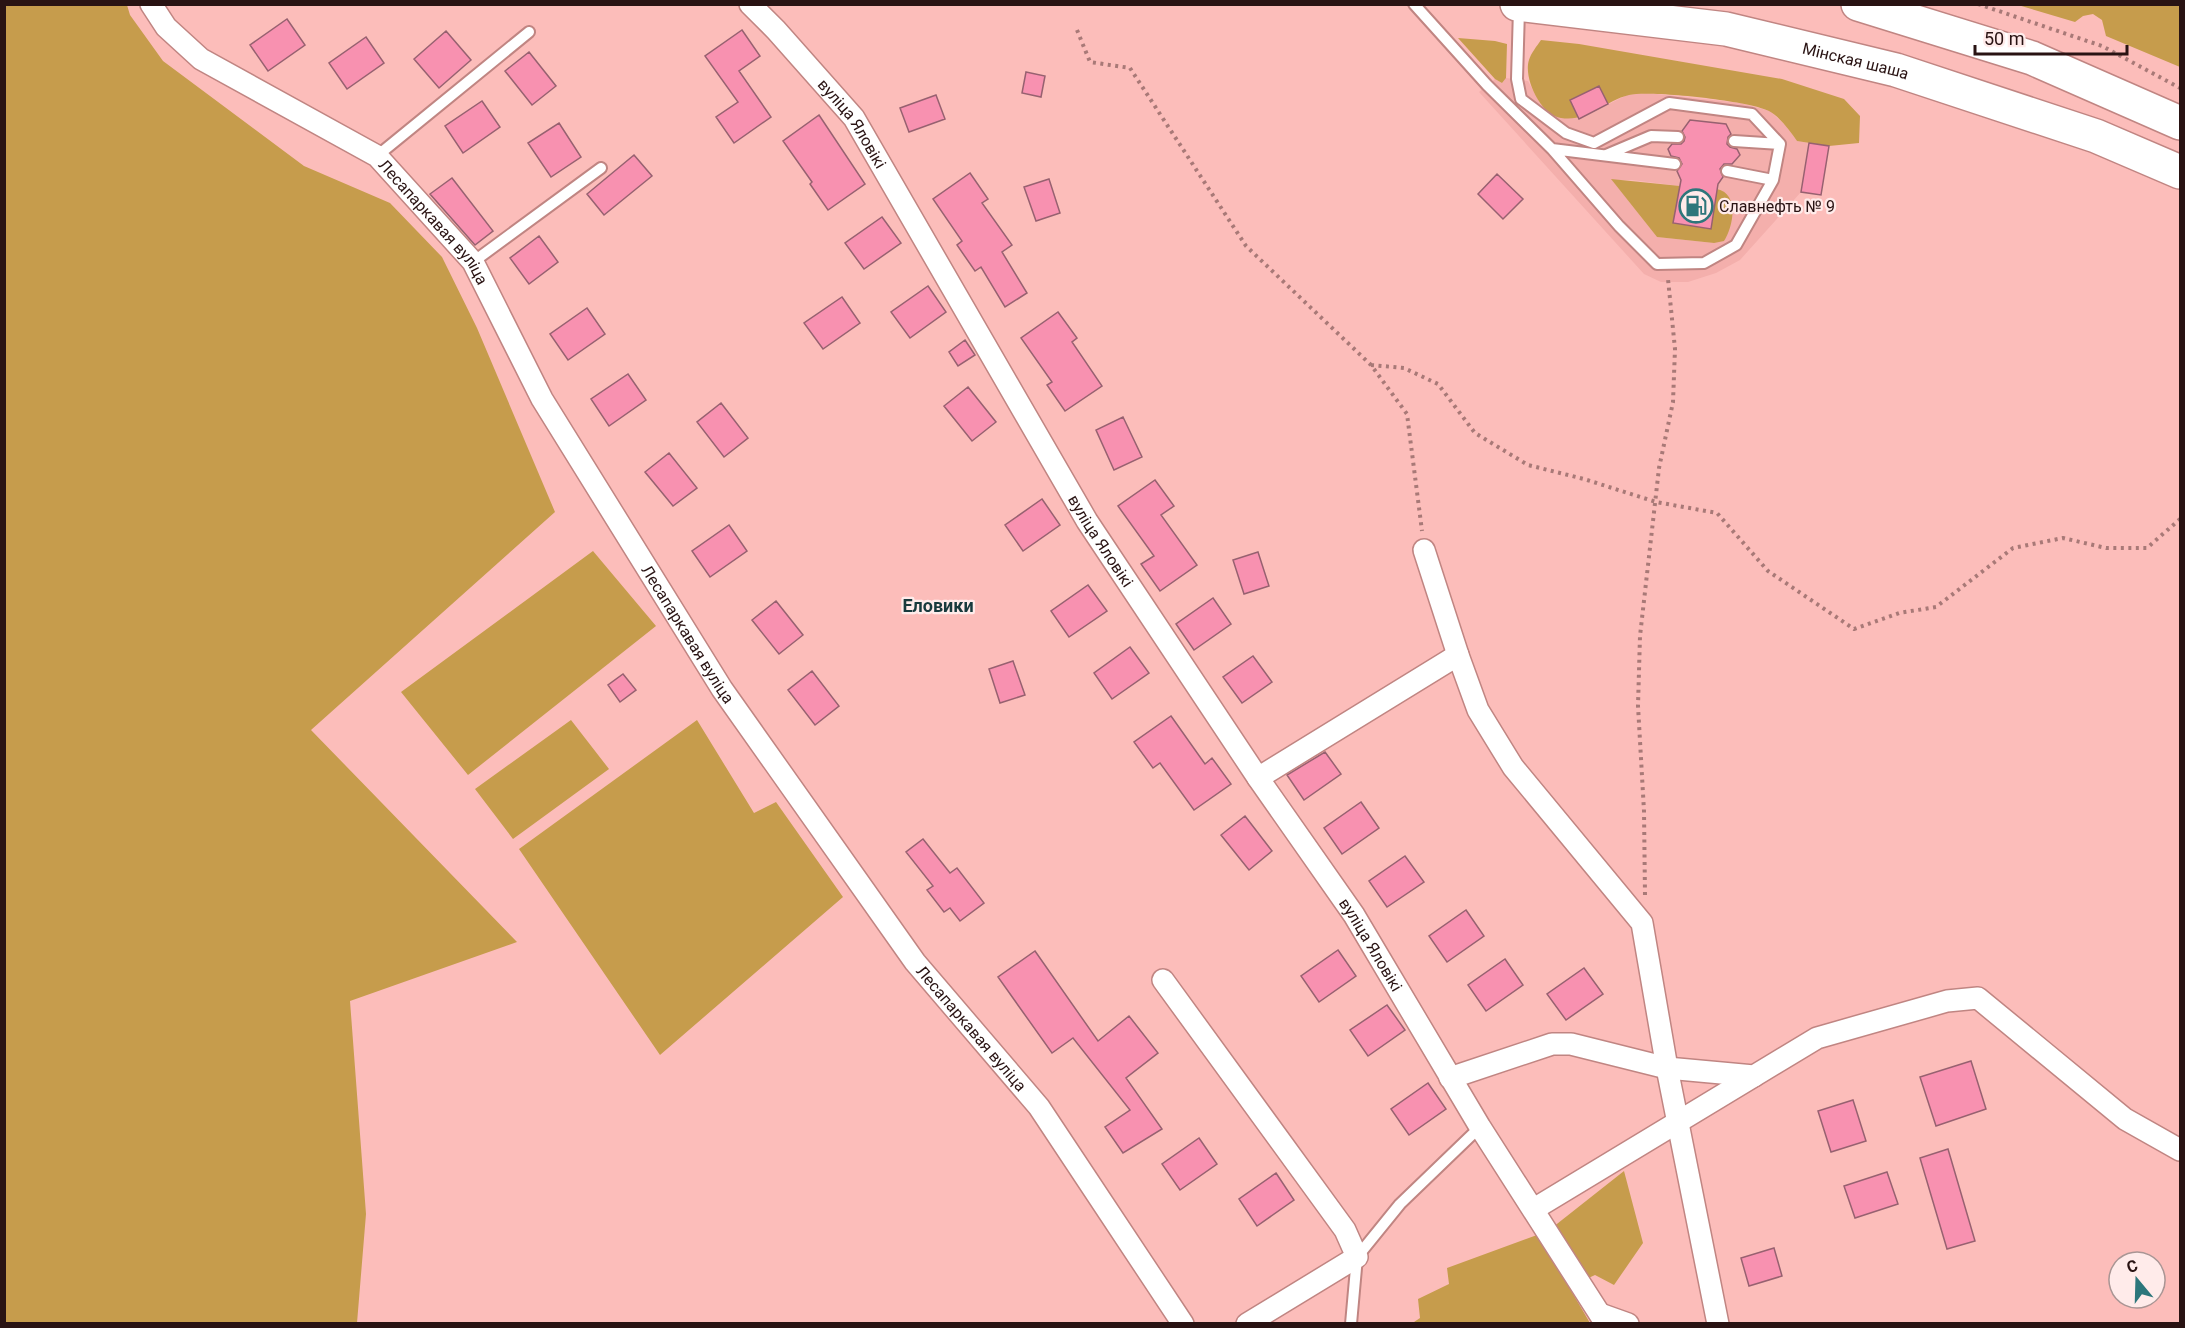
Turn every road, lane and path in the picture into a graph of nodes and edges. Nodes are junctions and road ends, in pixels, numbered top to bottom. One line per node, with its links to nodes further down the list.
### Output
1 (151, 4): 17 (street, Лесапаркавая вуліца)
2 (750, 4): 8 (street, вуліца Яловікі)
3 (768, 4): 8 (street)
4 (1414, 4): 16 (lane)
5 (1858, 4): 12 (main road)
6 (1977, 4): 11 (path)
7 (1519, 5): 15 (lane); 22 (main road, Мінская шаша)
8 (776, 30): 31 (street, вуліца Яловікі)
9 (1077, 30): 26 (path)
10 (529, 32): 17 (lane)
11 (2181, 88)
12 (2181, 123)
13 (1678, 137): 18 (lane)
14 (1734, 141): 15 (lane)
15 (1780, 144): 23 (lane)
16 (1552, 149): 18 (lane); 25 (lane)
17 (377, 156): 24 (street, Лесапаркавая вуліца)
18 (1606, 156): 19 (lane)
19 (1675, 164)
20 (601, 168): 24 (lane)
21 (1727, 171): 23 (lane)
22 (2181, 172)
23 (1773, 180): 25 (lane)
24 (472, 262): 43 (street, Лесапаркавая вуліца)
25 (1670, 264): 27 (path)
26 (1371, 365): 27 (path); 29 (path)
27 (1656, 502): 28 (path); 32 (path)
28 (2181, 519)
29 (1424, 550): 30 (street)
30 (1458, 655): 31 (street); 32 (street)
31 (1258, 778): 36 (street, вуліца Яловікі)
32 (1642, 922): 34 (street)
33 (1163, 980): 41 (street)
34 (1667, 1068): 35 (street); 36 (street); 37 (street)
35 (1754, 1076): 37 (street); 39 (street)
36 (1450, 1078): 38 (street, вуліца Яловікі)
37 (1679, 1121): 40 (street); 47 (street)
38 (1480, 1127): 40 (street, вуліца Яловікі); 41 (lane)
39 (2181, 1150)
40 (1534, 1209): 42 (street, вуліца Яловікі)
41 (1357, 1257): 44 (street); 45 (lane)
42 (1603, 1319): 46 (street)
43 (1183, 1323)
44 (1247, 1323)
45 (1351, 1323)
46 (1628, 1323)
47 (1718, 1323)

